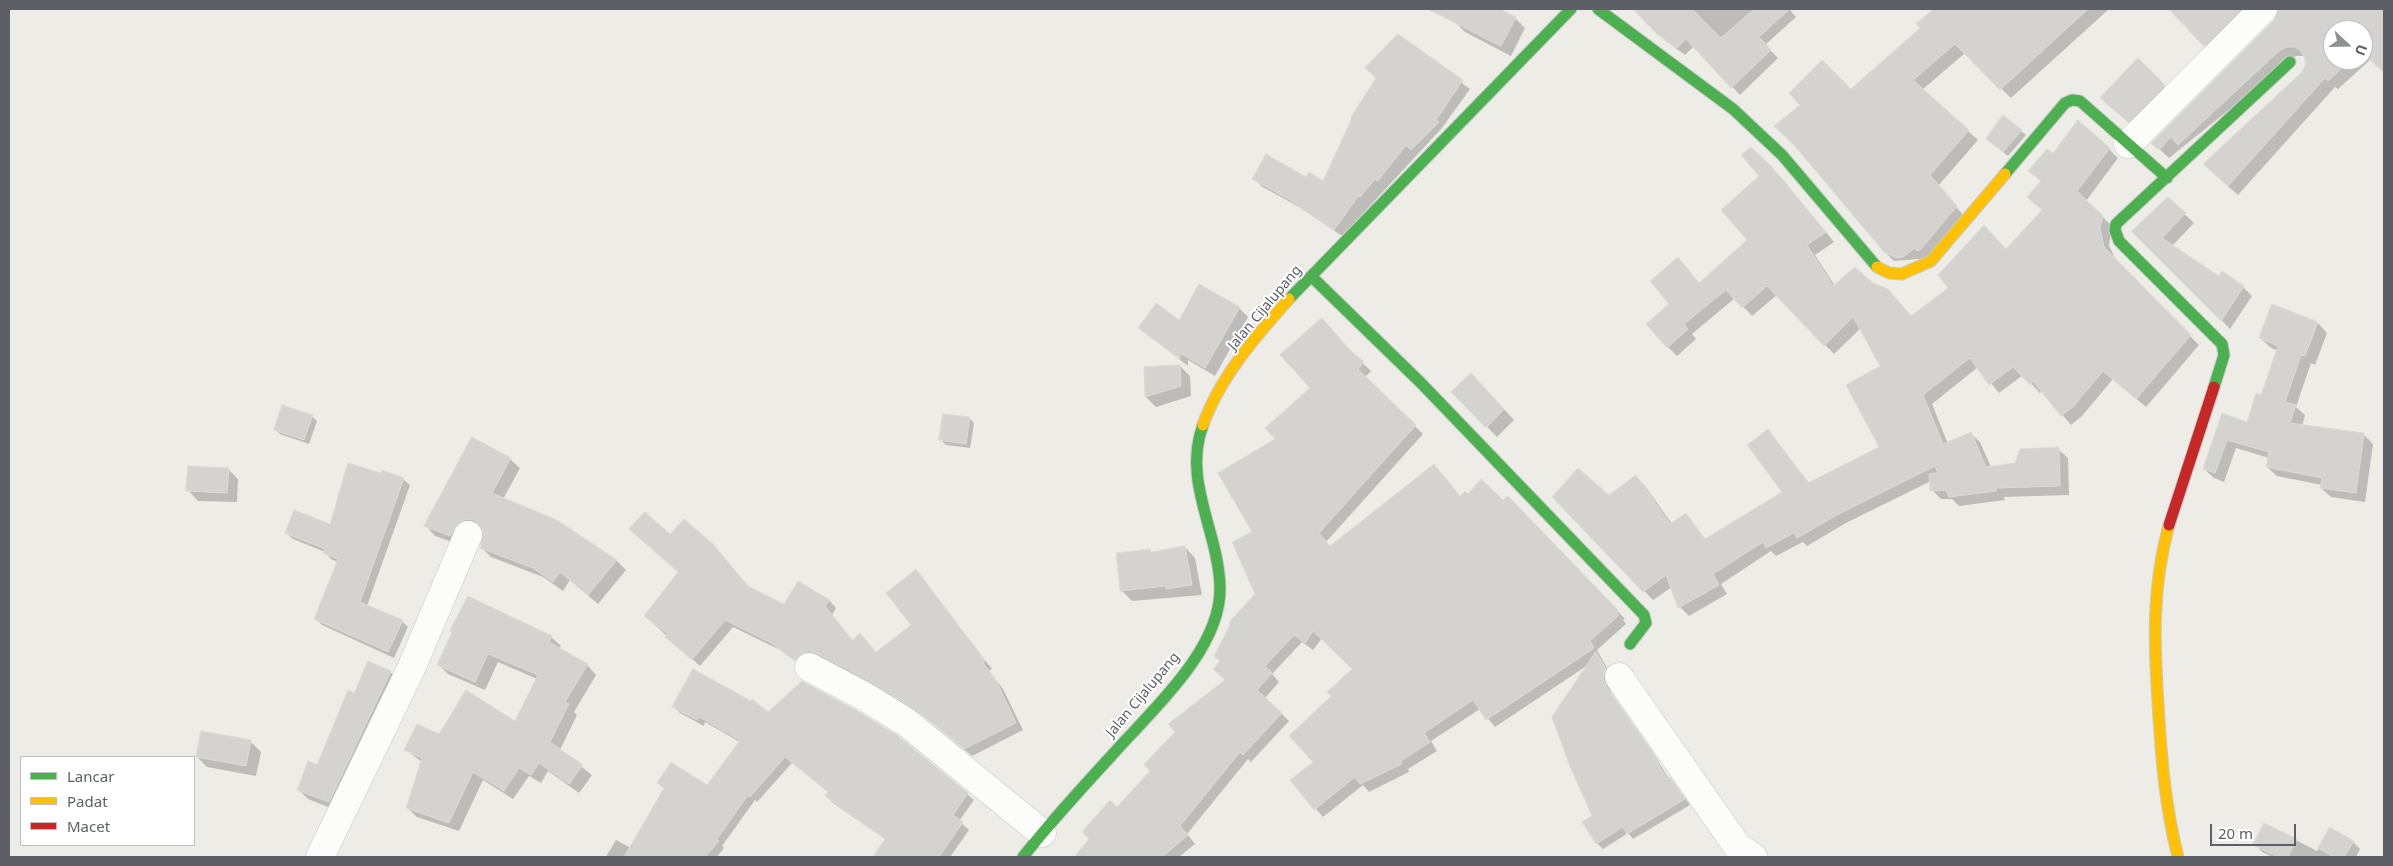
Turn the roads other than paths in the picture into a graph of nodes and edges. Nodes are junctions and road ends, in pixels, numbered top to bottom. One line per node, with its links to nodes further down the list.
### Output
1 (1571, 9): 7 (street, Jalan Cijalupang)
2 (1598, 9): 5 (street)
3 (2263, 9): 5 (street)
4 (2290, 62): 6 (street)
5 (2128, 144): 6 (street)
6 (2167, 178): 16 (street)
7 (1311, 276): 9 (street); 12 (street, Jalan Cijalupang)
8 (468, 535): 13 (street)
9 (1630, 644)
10 (809, 667): 12 (street)
11 (1619, 677): 15 (street)
12 (1042, 833): 14 (street, Jalan Cijalupang)
13 (320, 857)
14 (1023, 857)
15 (1753, 857)
16 (2178, 857)

